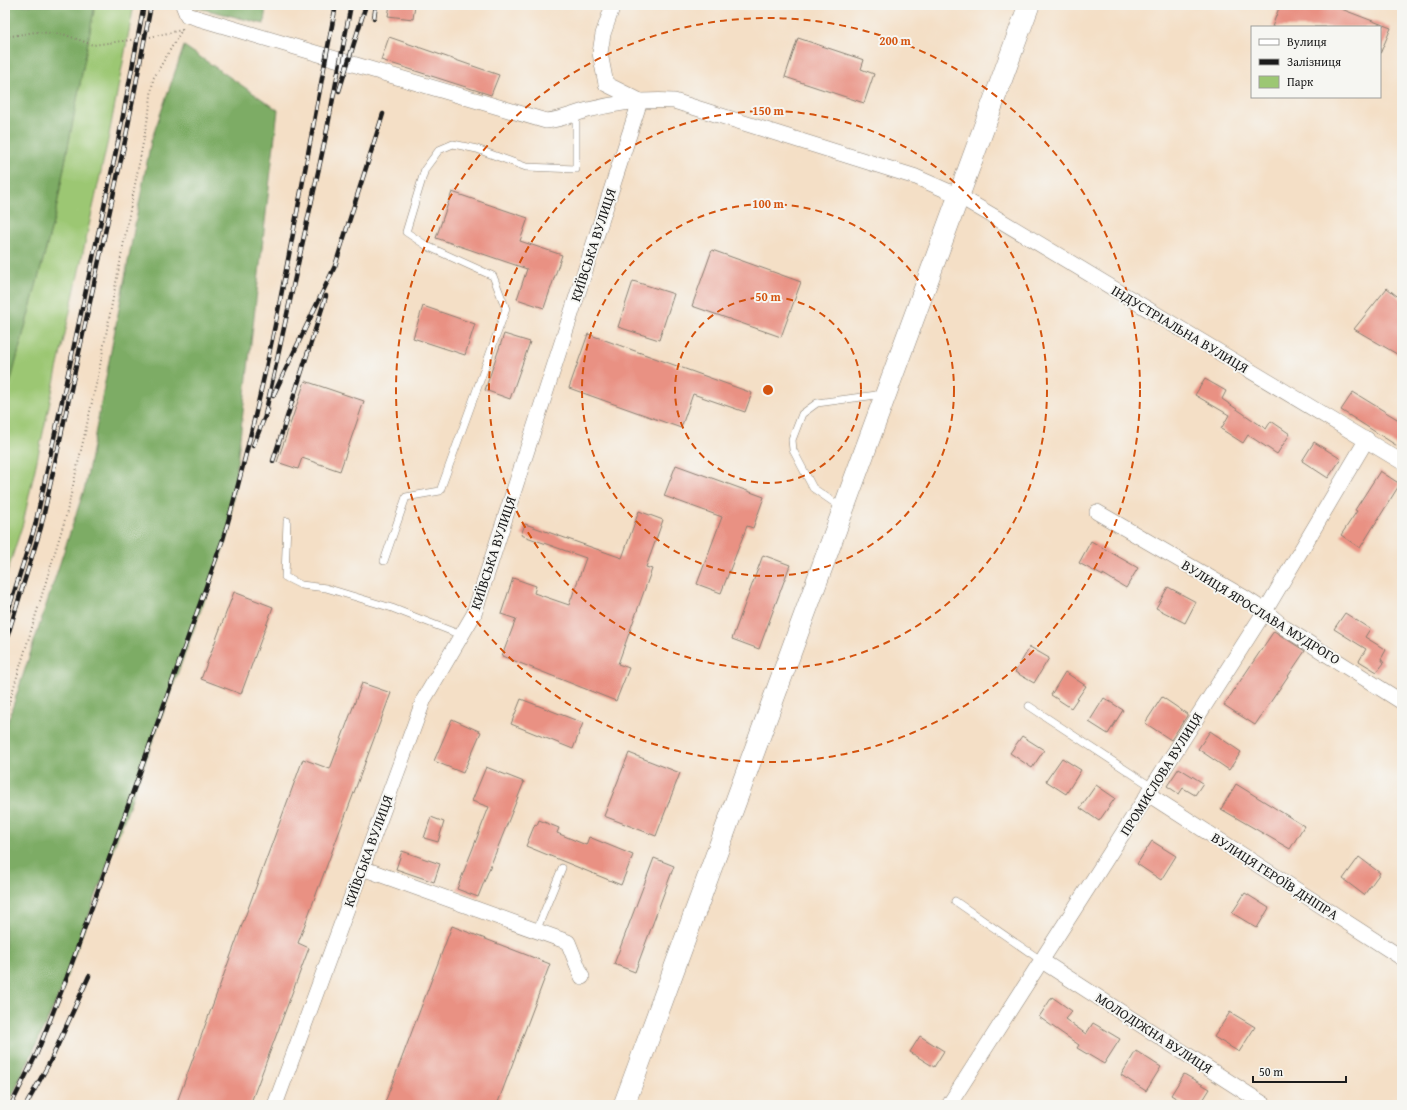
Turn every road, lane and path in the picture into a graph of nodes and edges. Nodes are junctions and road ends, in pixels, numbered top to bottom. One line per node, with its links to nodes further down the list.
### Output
1 (613, 5): 8 (street)
2 (1029, 5): 10 (main road)
3 (1370, 5): 4 (lane)
4 (1384, 5)
5 (185, 10): 6 (path); 9 (street, ІНДУСТРІАЛЬНА ВУЛИЦЯ)
6 (182, 30): 7 (path); 22 (path)
7 (5, 37)
8 (640, 101): 9 (street, ІНДУСТРІАЛЬНА ВУЛИЦЯ); 10 (street, ІНДУСТРІАЛЬНА ВУЛИЦЯ); 19 (street, КИЇВСЬКА ВУЛИЦЯ)
9 (576, 113): 17 (lane)
10 (959, 196): 11 (main road); 12 (street, ІНДУСТРІАЛЬНА ВУЛИЦЯ)
11 (886, 394): 14 (main road); 14 (lane)
12 (1367, 439): 13 (street, ІНДУСТРІАЛЬНА ВУЛИЦЯ); 18 (street, ПРОМИСЛОВА ВУЛИЦЯ)
13 (1402, 462)
14 (844, 509): 32 (main road)
15 (1097, 512): 18 (street, ВУЛИЦЯ ЯРОСЛАВА МУДРОГО)
16 (287, 522): 19 (lane)
17 (384, 561)
18 (1265, 611): 20 (street, ВУЛИЦЯ ЯРОСЛАВА МУДРОГО); 23 (street, ПРОМИСЛОВА ВУЛИЦЯ)
19 (461, 635): 24 (street, КИЇВСЬКА ВУЛИЦЯ)
20 (1402, 702)
21 (1029, 706): 23 (lane)
22 (5, 716)
23 (1150, 791): 28 (street, ВУЛИЦЯ ГЕРОЇВ ДНІПРА); 29 (street, ПРОМИСЛОВА ВУЛИЦЯ)
24 (362, 868): 27 (street); 31 (street, КИЇВСЬКА ВУЛИЦЯ)
25 (562, 868): 27 (lane)
26 (955, 901): 29 (lane)
27 (538, 929): 30 (street)
28 (1402, 958)
29 (1042, 961): 33 (street, ПРОМИСЛОВА ВУЛИЦЯ); 34 (street, МОЛОДІЖНА ВУЛИЦЯ)
30 (582, 977)
31 (275, 1105)
32 (624, 1105)
33 (949, 1105)
34 (1265, 1105)

